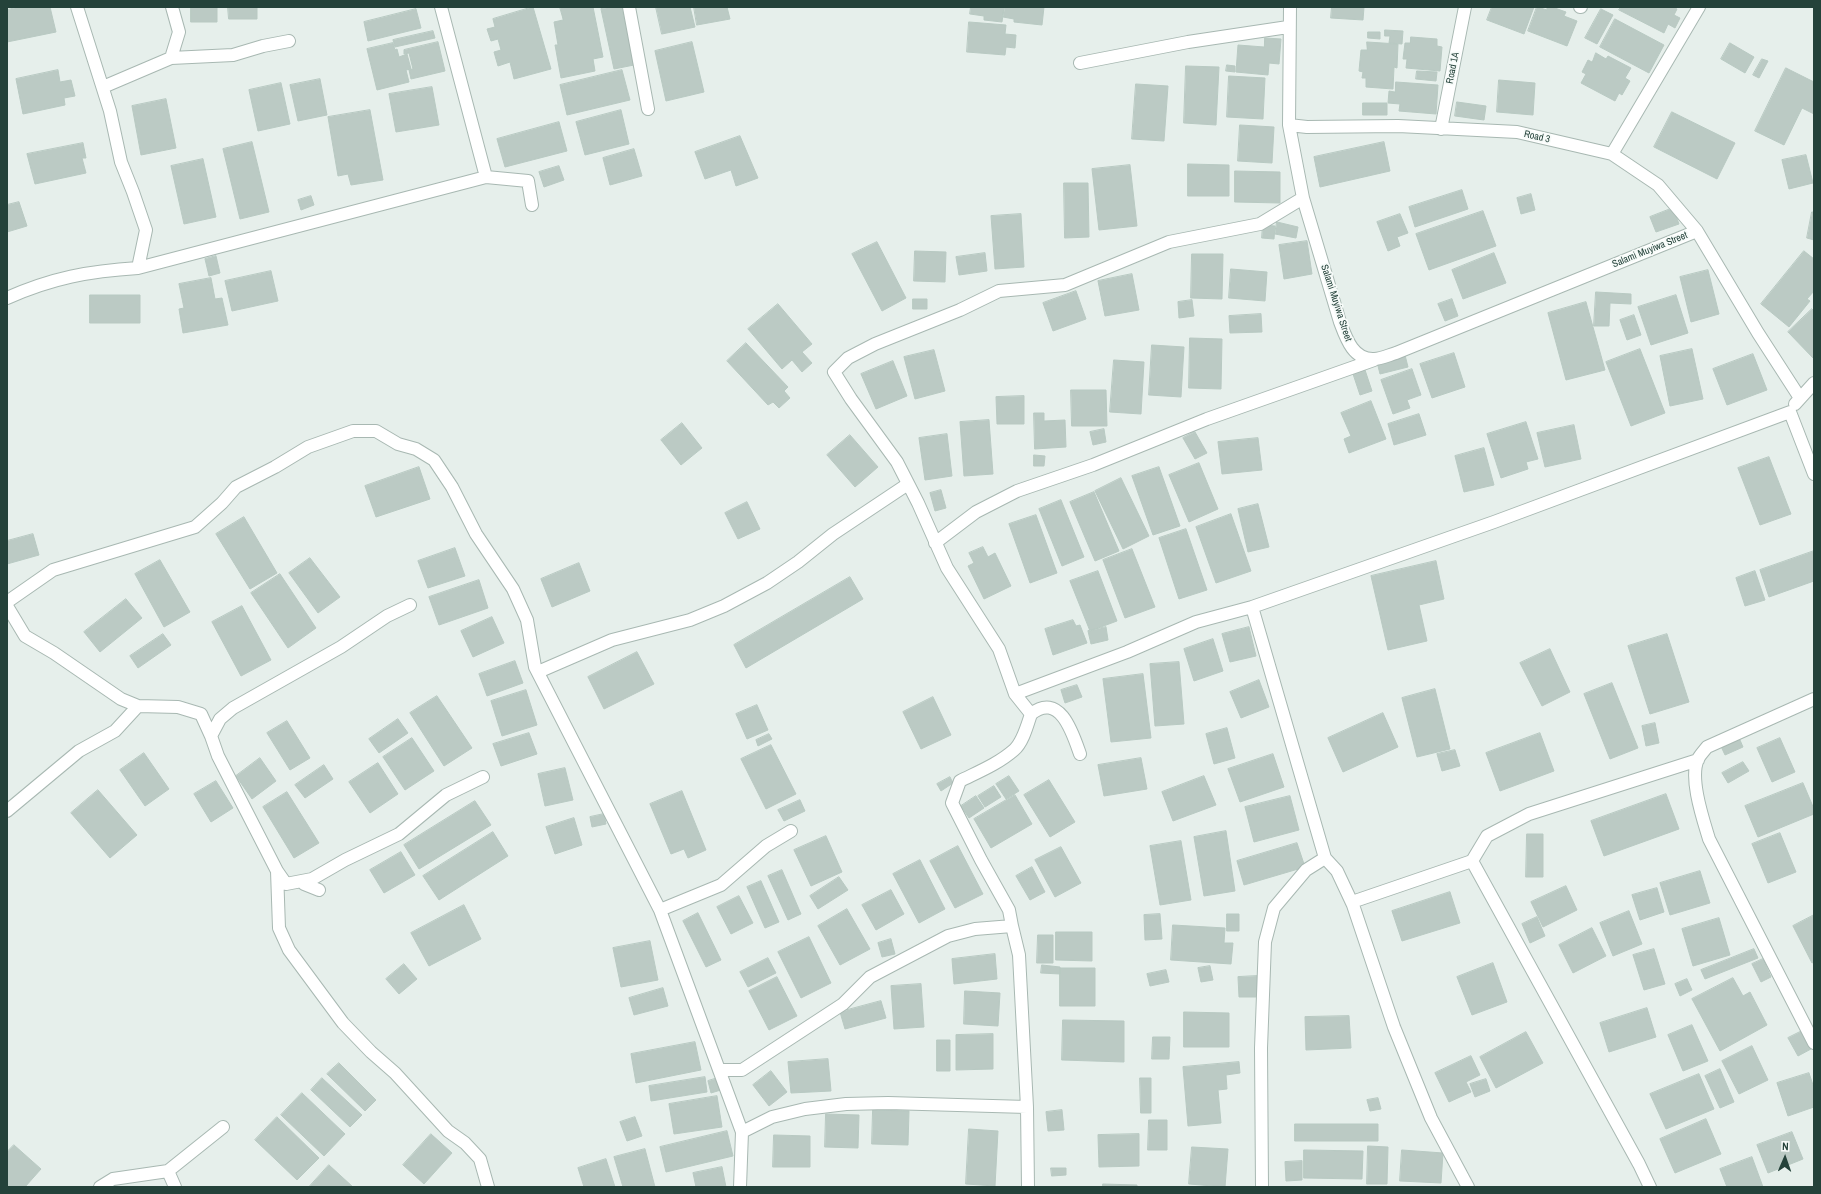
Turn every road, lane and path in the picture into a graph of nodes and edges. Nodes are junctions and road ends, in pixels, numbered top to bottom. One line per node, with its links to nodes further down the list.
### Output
1 (77, 7): 12 (street)
2 (172, 7): 10 (street)
3 (440, 7): 17 (street)
4 (629, 7): 13 (street)
5 (1290, 7): 8 (street, Salami Muyiwa Street)
6 (1465, 7): 15 (street, Road 1A)
7 (1699, 7): 16 (street)
8 (1288, 27): 11 (street); 14 (street, Salami Muyiwa Street)
9 (290, 41): 10 (street)
10 (170, 58): 12 (street)
11 (1080, 63)
12 (103, 87): 21 (street)
13 (648, 109)
14 (1289, 125): 15 (street, Road 3); 18 (street, Salami Muyiwa Street)
15 (1441, 128): 16 (street, Road 3)
16 (1612, 154): 20 (street)
17 (486, 177): 19 (street); 21 (street)
18 (1303, 198): 23 (street, Salami Muyiwa Street); 28 (street)
19 (532, 205)
20 (1697, 231): 23 (street, Salami Muyiwa Street); 25 (street)
21 (138, 268): 22 (street)
22 (7, 298)
23 (1374, 360): 29 (street)
24 (1814, 383): 25 (street)
25 (1800, 398): 26 (street)
26 (1790, 412): 27 (street); 33 (street)
27 (1814, 474)
28 (908, 484): 29 (street); 34 (street)
29 (935, 543): 35 (street)
30 (7, 602): 34 (street)
31 (410, 605): 40 (street)
32 (7, 606): 37 (street)
33 (1252, 607): 35 (street); 47 (street)
34 (538, 672): 53 (street)
35 (1015, 694): 39 (street)
36 (1814, 699): 43 (street)
37 (138, 706): 38 (street); 45 (street)
38 (201, 714): 40 (street); 41 (street)
39 (1031, 714): 42 (street); 54 (street)
40 (220, 719): 41 (street)
41 (212, 736): 49 (street)
42 (1080, 754)
43 (1698, 760): 48 (street); 55 (street)
44 (483, 777): 50 (street)
45 (7, 811)
46 (790, 831): 53 (street)
47 (1325, 858): 52 (street); 66 (street)
48 (1472, 861): 52 (street); 68 (street)
49 (277, 870): 50 (street); 63 (street)
50 (312, 879): 51 (street)
51 (319, 890)
52 (1352, 902): 67 (street)
53 (660, 910): 56 (street)
54 (1012, 926): 56 (street); 57 (street)
55 (1814, 1043)
56 (719, 1070): 59 (street)
57 (1027, 1108): 59 (street); 65 (street)
58 (223, 1127): 60 (street)
59 (742, 1132): 64 (street)
60 (168, 1170): 61 (street); 62 (street)
61 (100, 1187)
62 (175, 1187)
63 (488, 1187)
64 (740, 1187)
65 (1028, 1187)
66 (1262, 1187)
67 (1468, 1187)
68 (1650, 1187)

